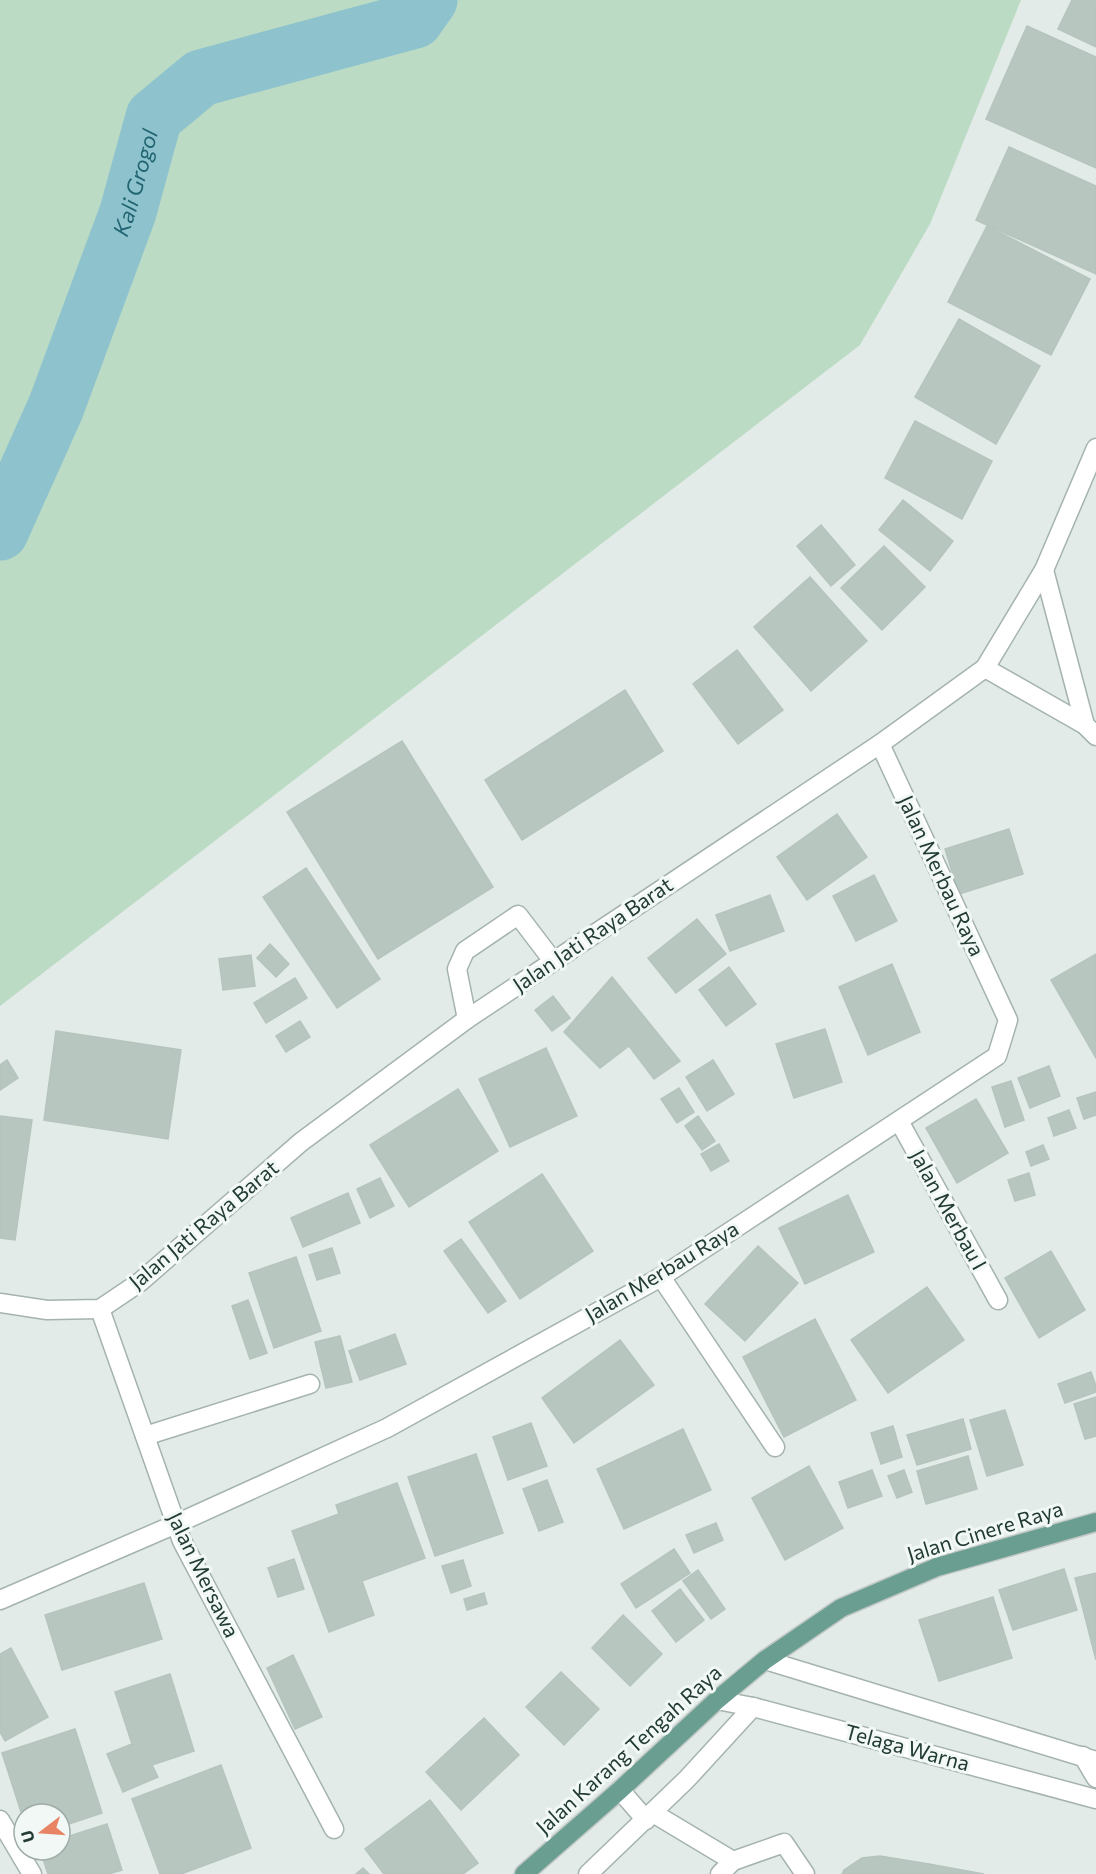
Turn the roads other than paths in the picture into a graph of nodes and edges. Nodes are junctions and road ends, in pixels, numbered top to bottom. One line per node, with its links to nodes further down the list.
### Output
1 (1096, 448): 2 (street, Jalan Jati Raya Barat)
2 (1044, 570): 3 (street, Jalan Jati Raya Barat); 4 (street)
3 (984, 668): 4 (street); 5 (street, Jalan Jati Raya Barat)
4 (1091, 730)
5 (880, 744): 6 (street, Jalan Jati Raya Barat); 8 (street, Jalan Merbau Raya)
6 (554, 961): 7 (street, Jalan Jati Raya Barat); 7 (street)
7 (467, 1019): 12 (street, Jalan Jati Raya Barat)
8 (899, 1121): 9 (street, Jalan Merbau Raya); 10 (street, Jalan Merbau I)
9 (661, 1277): 15 (street); 17 (street, Jalan Merbau Raya)
10 (998, 1300)
11 (0, 1303): 12 (street)
12 (100, 1309): 14 (street, Jalan Mersawa)
13 (310, 1384): 14 (street)
14 (145, 1436): 17 (street, Jalan Mersawa)
15 (775, 1447)
16 (1096, 1522): 19 (main road, Jalan Cinere Raya)
17 (179, 1533): 18 (street, Jalan Merbau Raya); 28 (street, Jalan Mersawa)
18 (0, 1600)
19 (765, 1660): 20 (main road, Jalan Karang Tengah Raya); 22 (street, Telaga Warna)
20 (717, 1700): 21 (street, Telaga Warna); 24 (main road, Jalan Karang Tengah Raya)
21 (753, 1707): 25 (street, Telaga Warna); 26 (street)
22 (1090, 1758): 23 (street)
23 (1096, 1778)
24 (620, 1790): 26 (street); 31 (main road, Jalan Karang Tengah Raya)
25 (1096, 1799)
26 (650, 1817): 29 (street); 32 (street)
27 (0, 1820): 30 (street)
28 (334, 1829)
29 (733, 1861): 33 (street); 34 (street)
30 (32, 1874)
31 (525, 1874)
32 (588, 1874)
33 (720, 1874)
34 (806, 1874)

